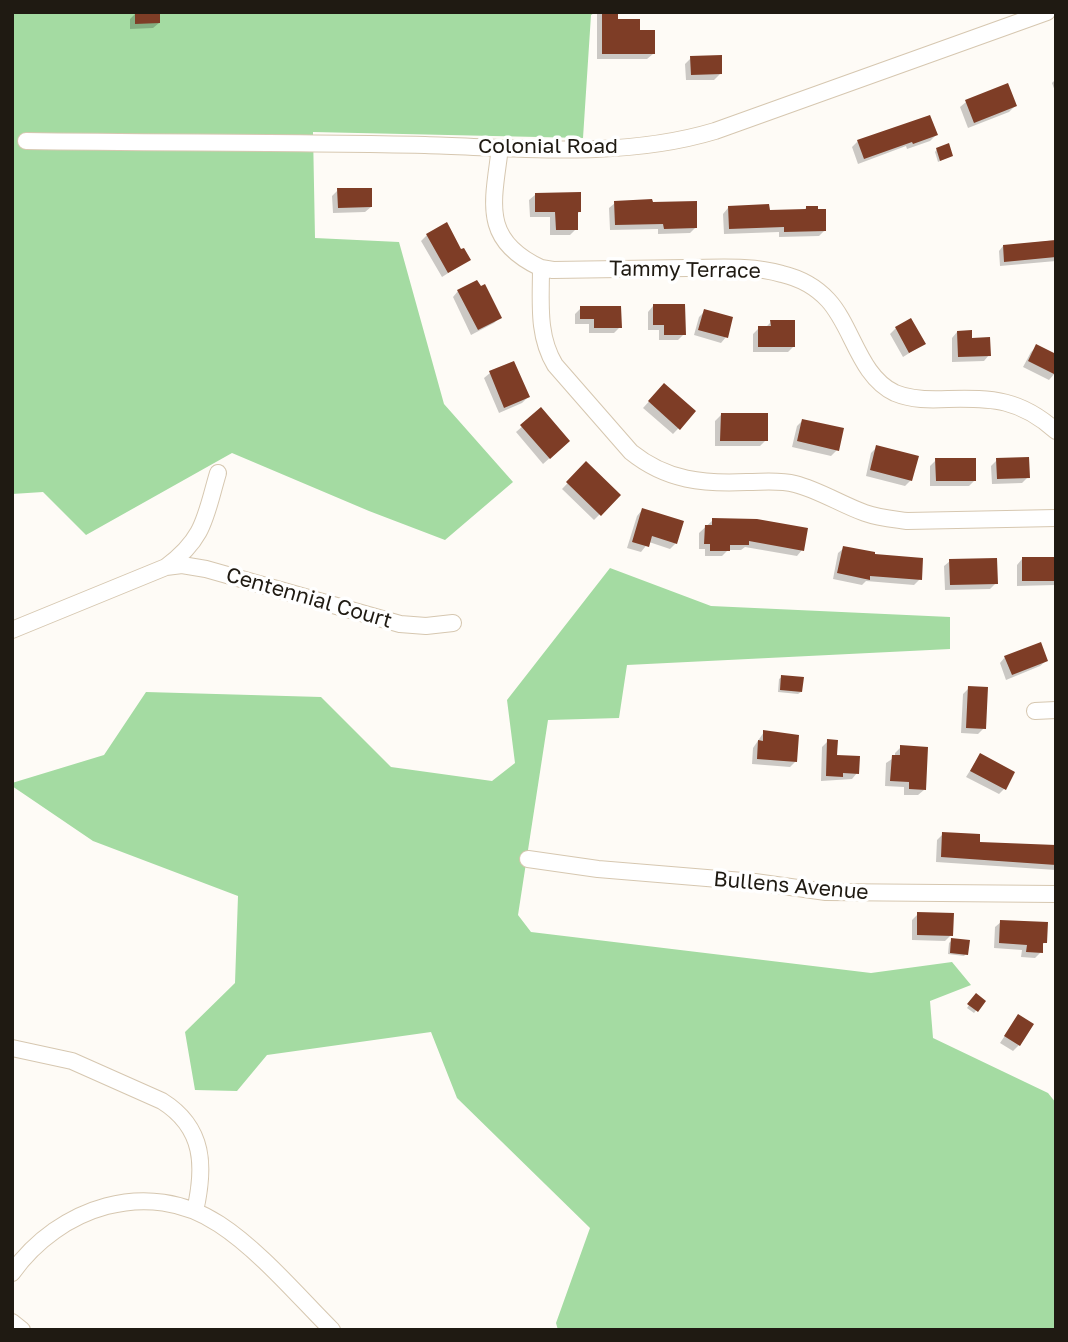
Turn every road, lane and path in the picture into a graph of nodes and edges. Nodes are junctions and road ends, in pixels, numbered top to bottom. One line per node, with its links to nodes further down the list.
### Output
1 (1047, 12): 2 (street, Colonial Road)
2 (1012, 18): 4 (street, Colonial Road)
3 (26, 141): 4 (street, Colonial Road)
4 (500, 148): 5 (street, Tammy Terrace)
5 (541, 268): 6 (street, Tammy Terrace); 8 (street)
6 (1056, 432)
7 (218, 473): 9 (street)
8 (1056, 518)
9 (166, 567): 10 (street, Centennial Court); 11 (street)
10 (453, 623)
11 (12, 630)
12 (1035, 710): 13 (street)
13 (1056, 710)
14 (528, 859): 15 (street, Bullens Avenue)
15 (1056, 894)
16 (12, 1048): 17 (street)
17 (195, 1212): 18 (street); 21 (street)
18 (12, 1273)
19 (12, 1322): 20 (street)
20 (22, 1330)
21 (332, 1330)

